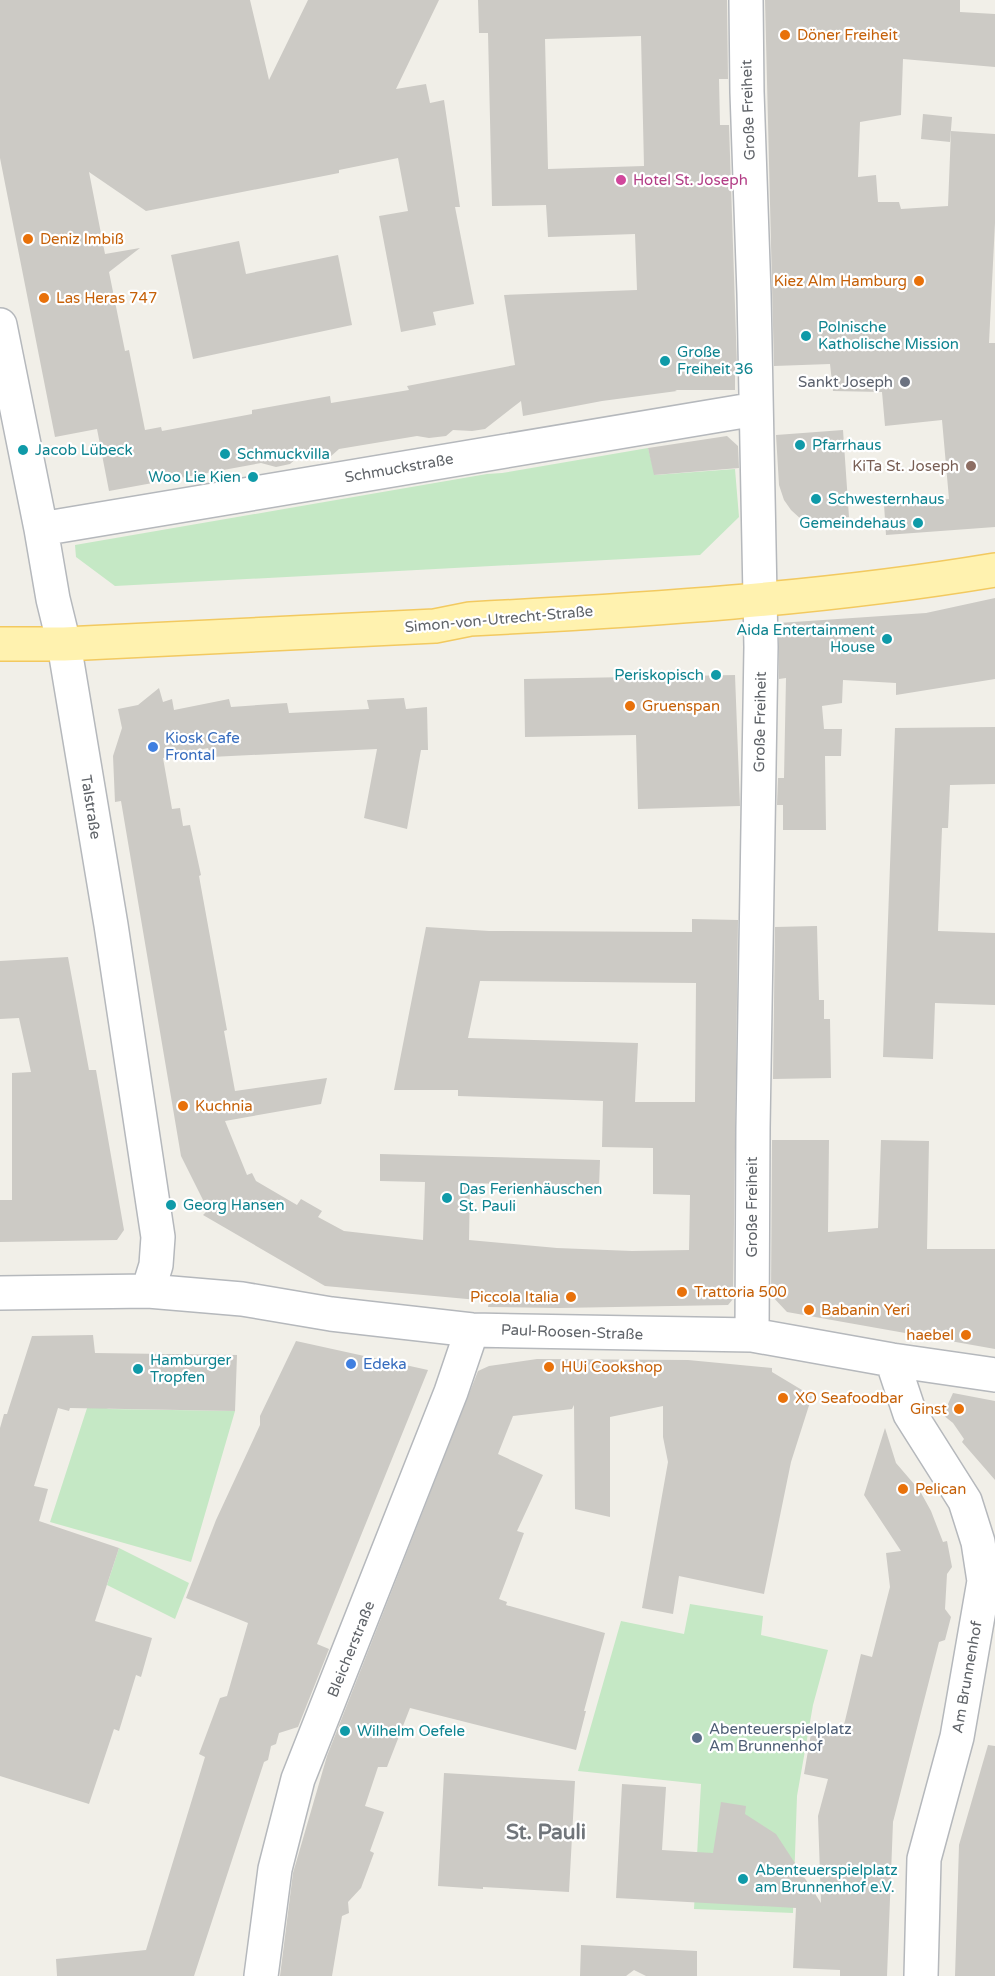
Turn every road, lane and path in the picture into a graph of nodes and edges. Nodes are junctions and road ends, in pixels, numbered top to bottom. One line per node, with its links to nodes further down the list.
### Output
1 (746, 0): 3 (street, Große Freiheit)
2 (0, 325): 4 (street, Talstraße)
3 (756, 409): 4 (street, Schmuckstraße); 6 (street, Große Freiheit)
4 (41, 529): 8 (street, Talstraße)
5 (995, 570): 6 (main road, Simon-von-Utrecht-Straße)
6 (759, 601): 8 (main road, Simon-von-Utrecht-Straße); 12 (street, Große Freiheit)
7 (0, 644): 8 (main road, Simon-von-Utrecht-Straße)
8 (64, 644): 9 (street, Talstraße)
9 (148, 1291): 10 (street, Paul-Roosen-Straße); 11 (street, Paul-Roosen-Straße)
10 (0, 1293)
11 (472, 1329): 12 (street, Paul-Roosen-Straße); 15 (street, Bleicherstraße)
12 (752, 1335): 13 (street, Paul-Roosen-Straße)
13 (892, 1360): 14 (street, Paul-Roosen-Straße); 16 (street, Am Brunnenhof)
14 (995, 1375)
15 (261, 1976)
16 (921, 1976)

